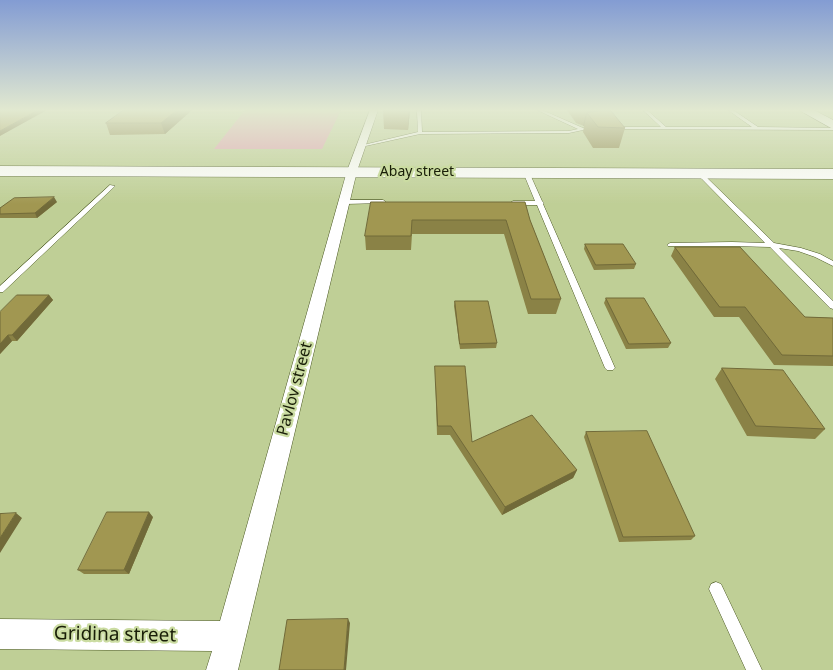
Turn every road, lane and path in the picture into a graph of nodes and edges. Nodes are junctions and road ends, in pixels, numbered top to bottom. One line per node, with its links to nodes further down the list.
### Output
1 (363, 141): 3 (street, Pavlov street)
2 (382, 141): 3 (lane)
3 (361, 146): 5 (street, Pavlov street)
4 (0, 171): 5 (main road, Abay street)
5 (352, 172): 6 (main road, Abay street); 10 (street, Pavlov street)
6 (526, 172): 7 (main road, Abay street); 13 (lane)
7 (700, 173): 8 (main road, Abay street); 15 (lane)
8 (833, 174)
9 (112, 186): 17 (lane)
10 (344, 202): 11 (lane); 22 (street, Pavlov street)
11 (393, 202)
12 (501, 203): 13 (lane)
13 (540, 204): 19 (lane)
14 (670, 245): 15 (lane)
15 (772, 245): 16 (lane); 18 (lane)
16 (833, 264)
17 (0, 290)
18 (833, 306)
19 (610, 368)
20 (716, 589): 24 (lane)
21 (0, 634): 22 (street, Gridina street)
22 (230, 636): 23 (street, Pavlov street)
23 (222, 670)
24 (754, 670)

